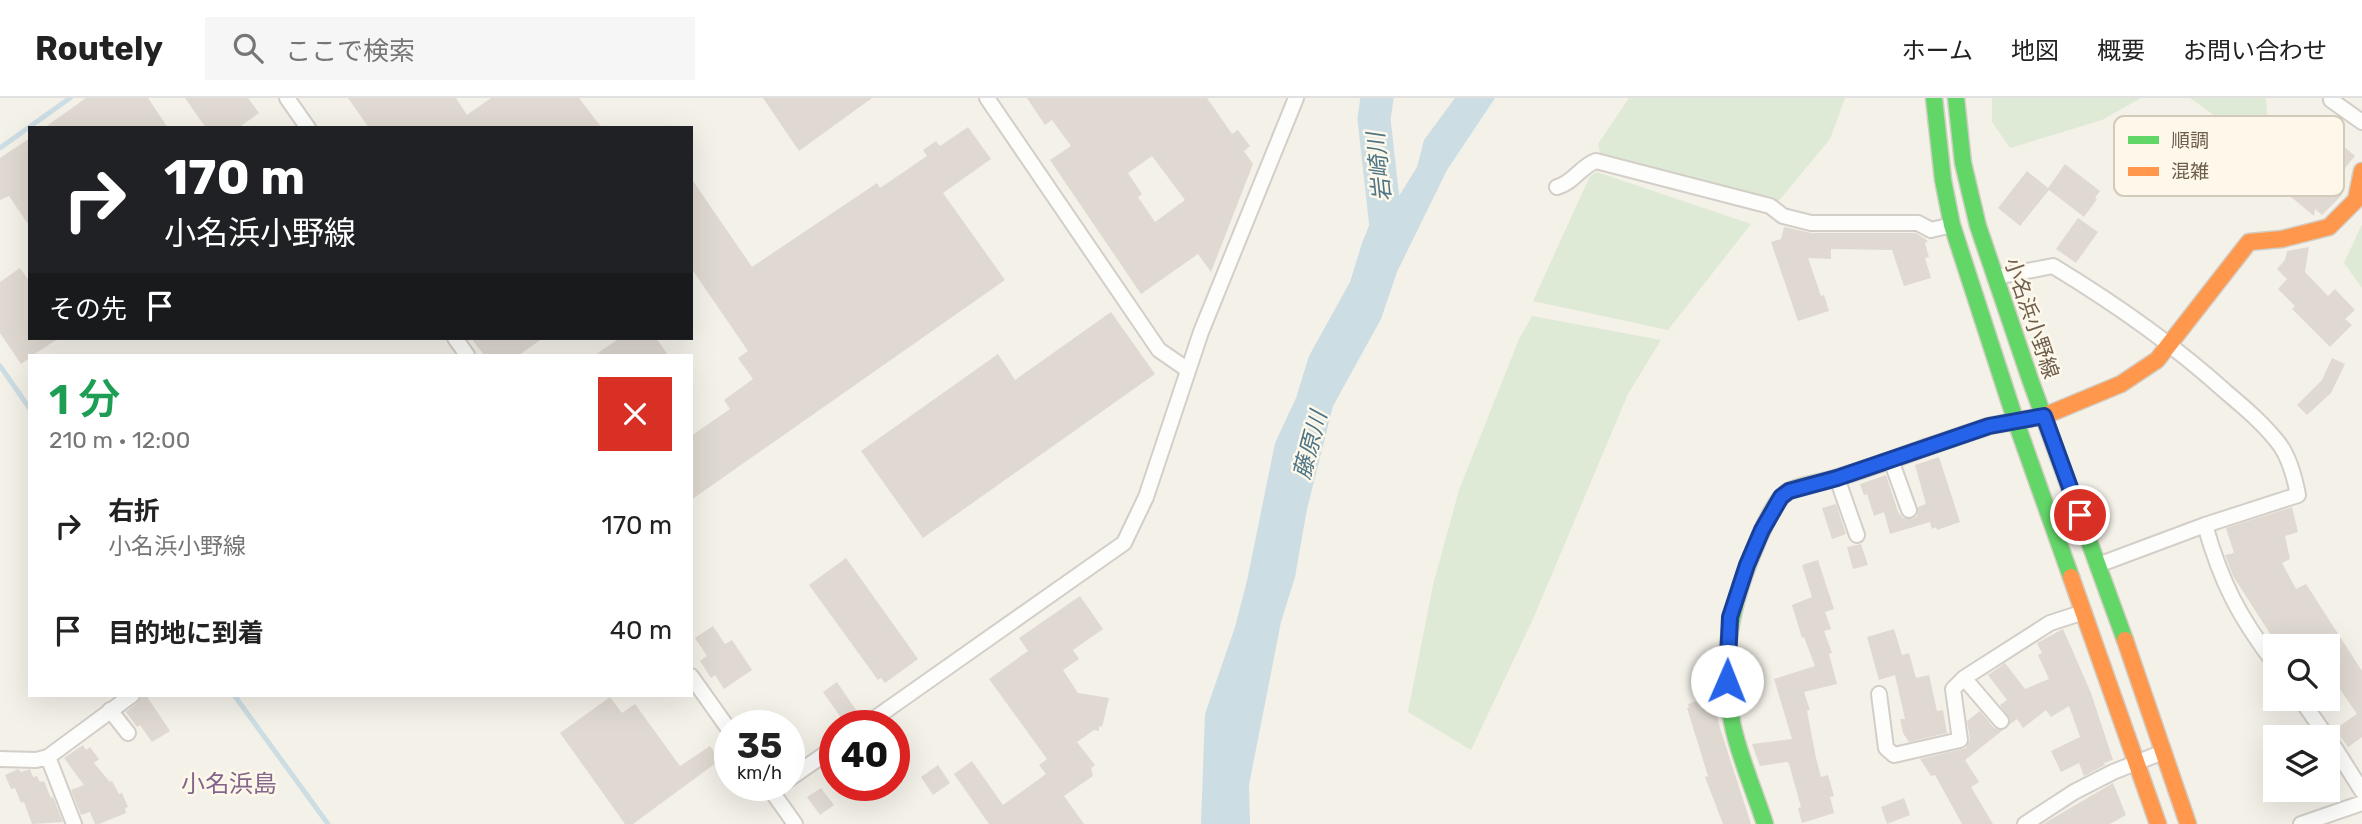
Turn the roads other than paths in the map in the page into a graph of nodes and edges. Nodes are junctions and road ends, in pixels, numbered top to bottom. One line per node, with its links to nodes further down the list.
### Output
1 (287, 98): 8 (street)
2 (987, 98): 14 (street)
3 (1296, 98): 14 (street)
4 (1934, 98): 11 (main road)
5 (1956, 98): 12 (main road, 小名浜小野線)
6 (2330, 100): 7 (street)
7 (2362, 122)
8 (307, 126)
9 (2362, 171): 13 (main road)
10 (1557, 187): 11 (street)
11 (1952, 225): 16 (main road)
12 (1996, 277): 13 (street); 15 (main road, 小名浜小野線)
13 (2170, 345): 15 (main road); 20 (street)
14 (1188, 370): 31 (street)
15 (2044, 416): 16 (main road); 22 (main road, 小名浜小野線)
16 (2016, 422): 17 (main road); 23 (main road)
17 (1891, 460): 18 (main road); 19 (street)
18 (1837, 478): 21 (street); 44 (main road)
19 (1909, 510)
20 (2205, 525): 22 (street); 24 (street)
21 (1857, 534)
22 (2098, 565): 34 (main road, 小名浜小野線)
23 (2084, 612): 25 (street); 38 (main road)
24 (2263, 649)
25 (1964, 678): 27 (street); 32 (street)
26 (693, 679): 30 (street)
27 (1879, 694)
28 (129, 697): 29 (street)
29 (110, 710): 33 (street); 35 (street)
30 (715, 710)
31 (887, 710)
32 (2001, 721)
33 (128, 733)
34 (2163, 752): 38 (street); 47 (main road, 小名浜小野線)
35 (48, 757): 37 (street); 42 (street)
36 (2340, 757): 39 (street)
37 (0, 759)
38 (2138, 762): 45 (street); 46 (main road)
39 (2362, 791)
40 (781, 801): 43 (street)
41 (2362, 803): 48 (street)
42 (74, 824)
43 (795, 824)
44 (1765, 824)
45 (2025, 824)
46 (2158, 824)
47 (2188, 824)
48 (2301, 824)

